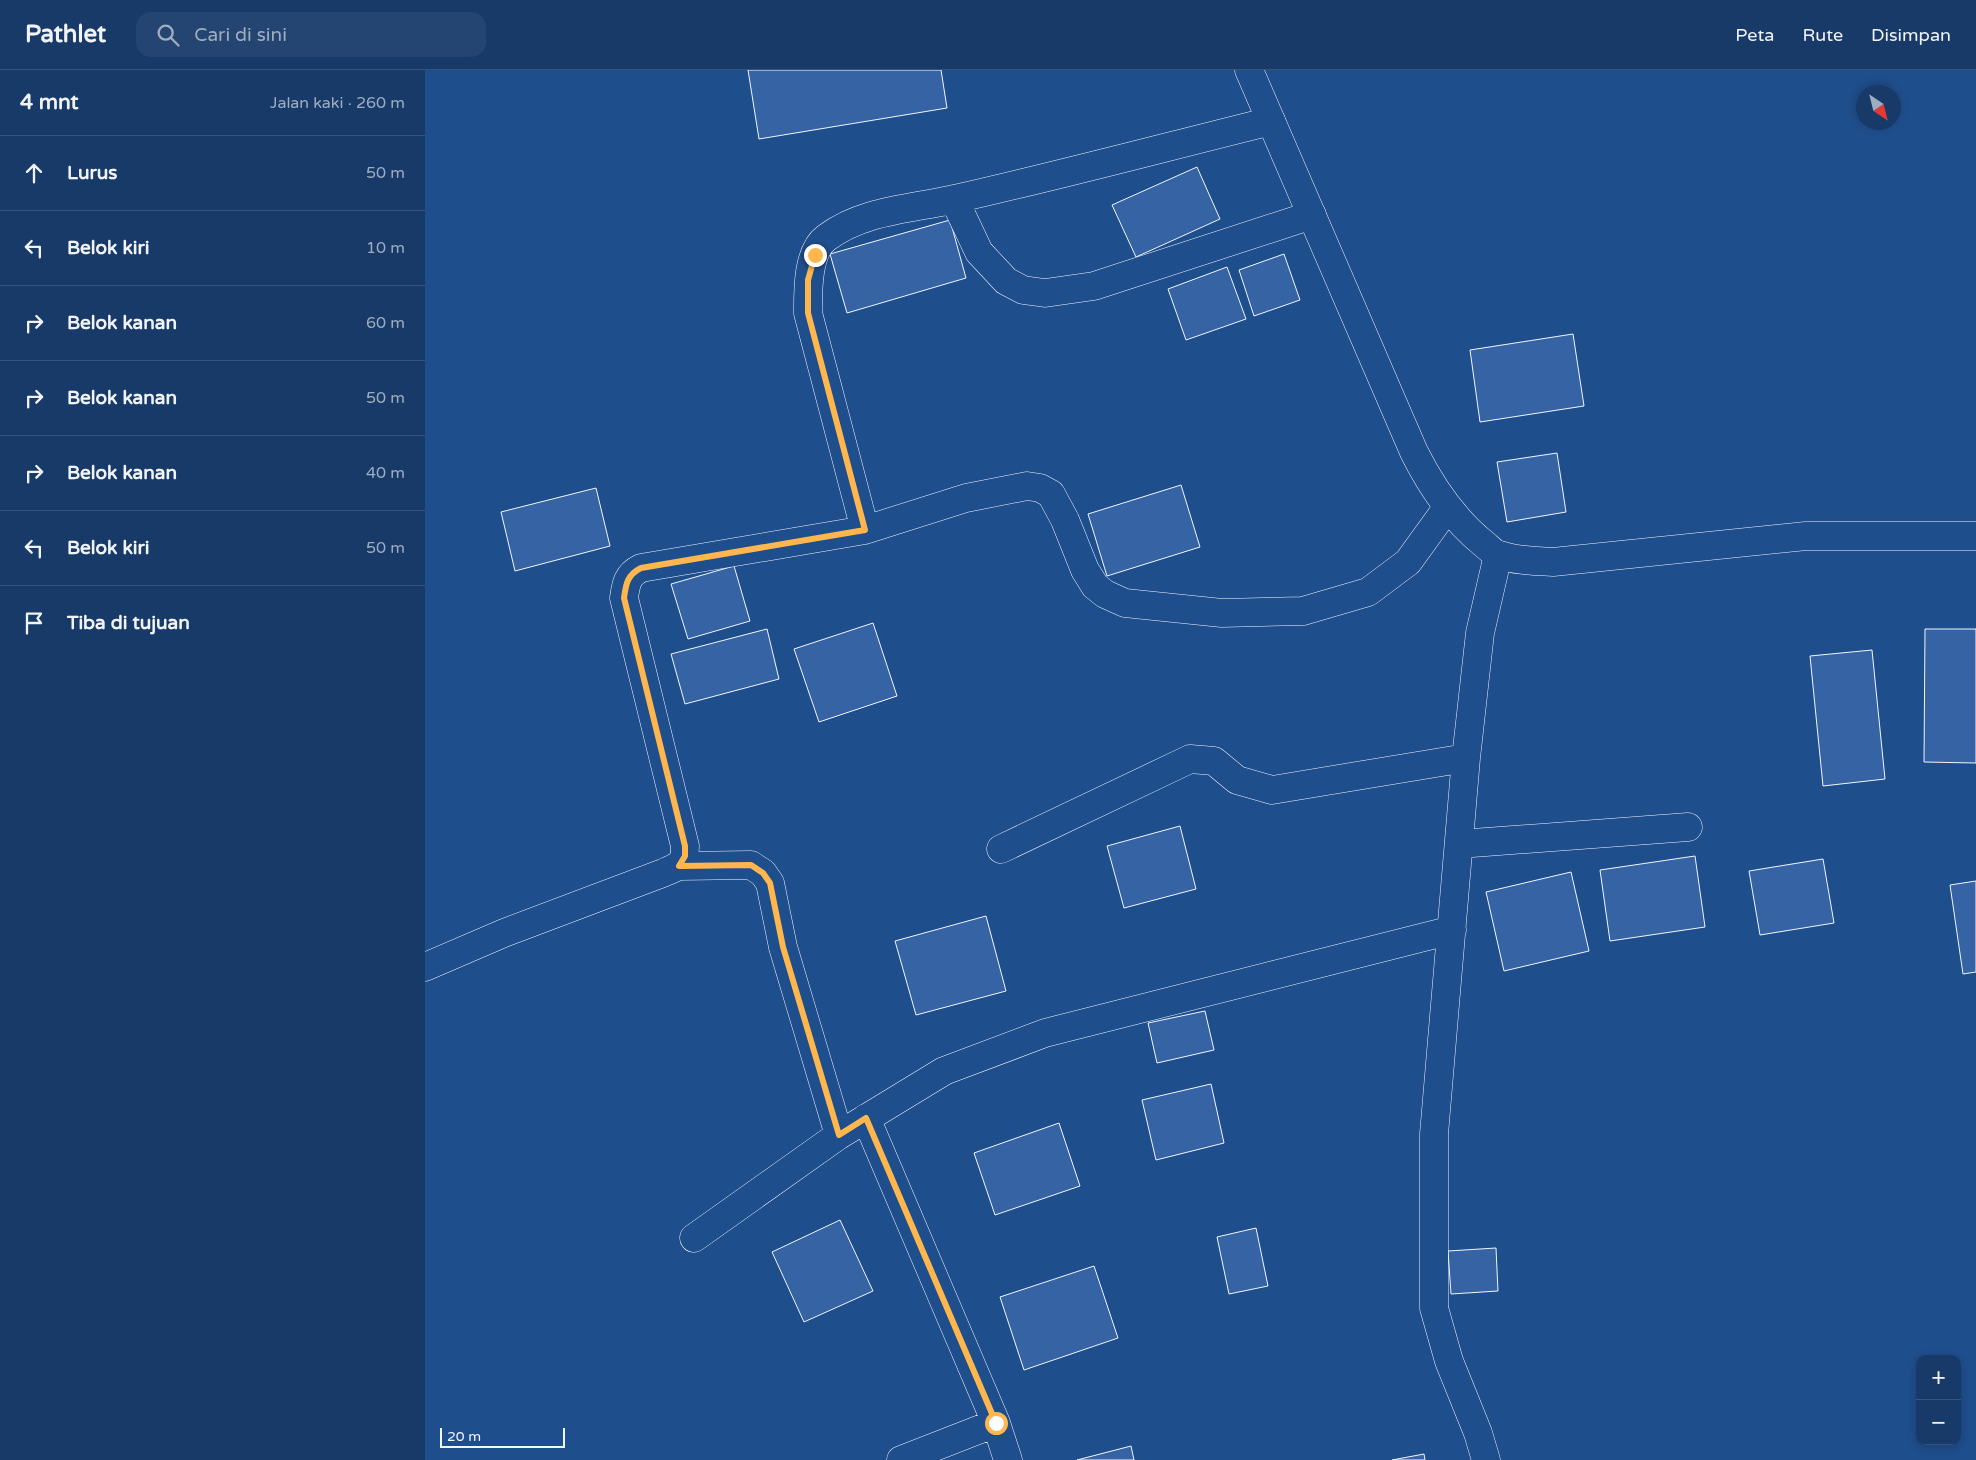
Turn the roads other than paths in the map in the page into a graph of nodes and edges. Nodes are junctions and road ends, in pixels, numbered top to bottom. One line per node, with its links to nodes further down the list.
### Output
1 (1249, 70): 2 (street)
2 (1271, 121): 3 (street); 4 (street)
3 (954, 199): 4 (street); 6 (street)
4 (1312, 215): 5 (street)
5 (1447, 508): 6 (street); 8 (street)
6 (865, 530): 13 (street)
7 (1976, 536): 8 (street)
8 (1498, 555): 9 (street)
9 (1466, 758): 11 (street); 12 (street)
10 (1689, 827): 11 (street)
11 (1459, 844): 14 (street)
12 (1001, 849)
13 (679, 866): 15 (street); 17 (street)
14 (1452, 930): 16 (street); 22 (street)
15 (425, 967)
16 (866, 1118): 17 (street); 19 (street)
17 (839, 1135): 18 (street)
18 (694, 1238)
19 (996, 1423): 20 (street); 21 (street)
20 (901, 1460)
21 (1008, 1460)
22 (1486, 1460)

